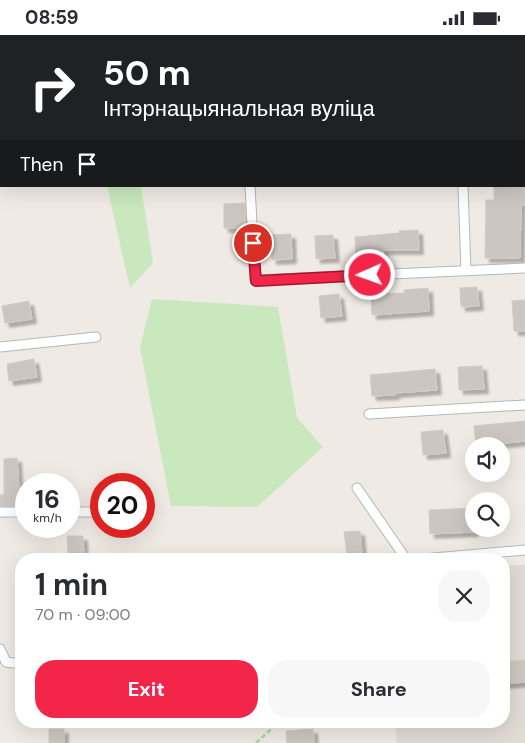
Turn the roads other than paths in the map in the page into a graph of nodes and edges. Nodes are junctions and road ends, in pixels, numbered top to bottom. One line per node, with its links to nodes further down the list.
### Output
1 (250, 187): 4 (lane)
2 (463, 187): 4 (lane)
3 (525, 268): 4 (lane)
4 (466, 271)
5 (96, 337): 6 (lane)
6 (0, 347)
7 (525, 405): 8 (lane)
8 (369, 414)
9 (357, 488): 13 (lane)
10 (0, 512): 11 (lane)
11 (15, 512)
12 (525, 550): 14 (lane)
13 (402, 553)
14 (491, 553)
15 (0, 649): 16 (lane)
16 (15, 663)

